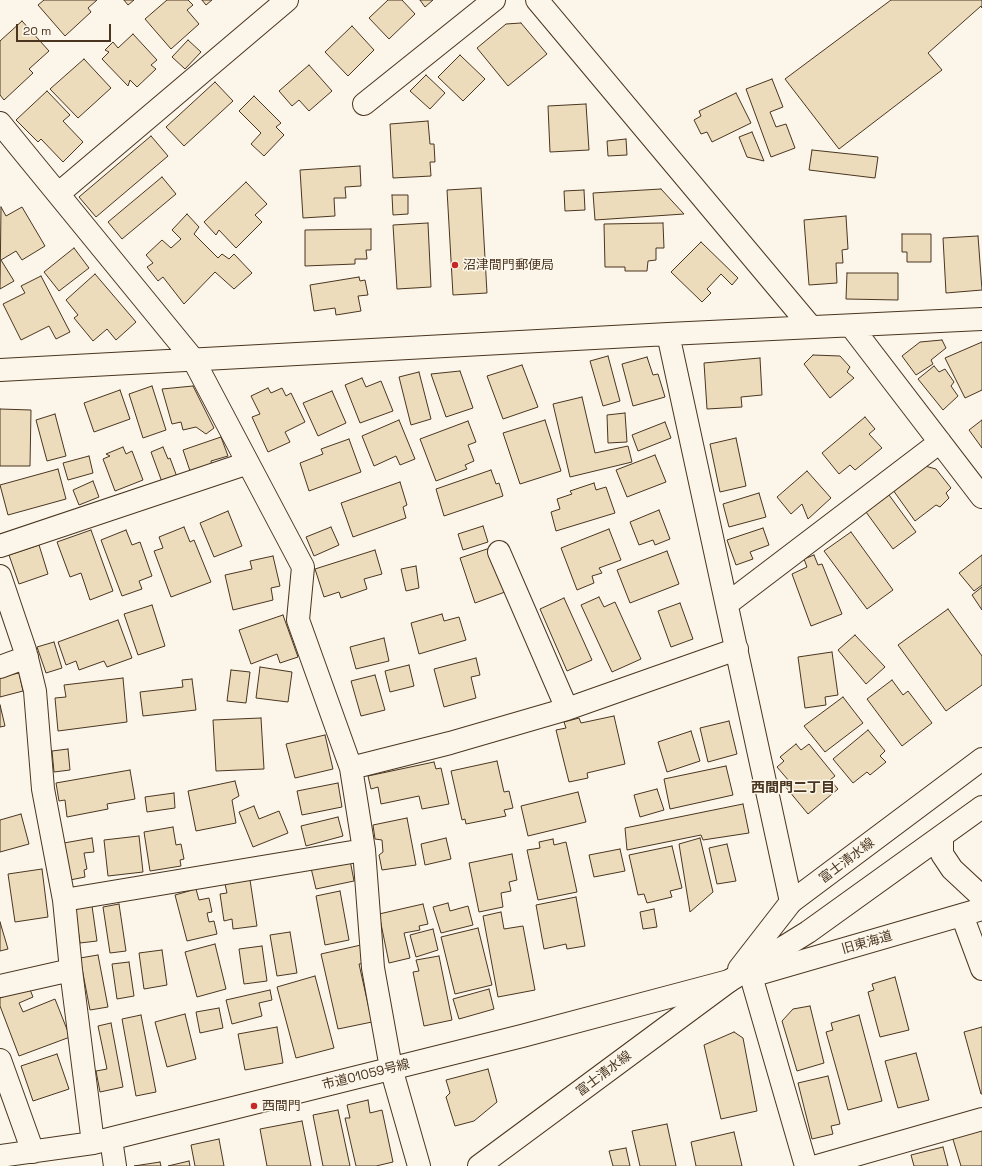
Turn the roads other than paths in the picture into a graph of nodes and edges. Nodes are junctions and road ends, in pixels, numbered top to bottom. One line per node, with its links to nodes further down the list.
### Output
1 (287, 0): 6 (street)
2 (494, 0): 4 (street)
3 (537, 0): 9 (street)
4 (364, 104)
5 (0, 123): 6 (street)
6 (58, 194): 11 (street)
7 (982, 320): 8 (street)
8 (851, 326): 9 (street); 13 (street)
9 (811, 327): 10 (street)
10 (668, 334): 11 (street); 19 (street)
11 (193, 359): 12 (street); 14 (street)
12 (0, 370)
13 (940, 442): 15 (street); 19 (street)
14 (248, 463): 16 (street); 25 (street)
15 (982, 497)
16 (0, 546)
17 (499, 552): 23 (street)
18 (0, 576): 21 (street)
19 (727, 604): 20 (street)
20 (737, 650): 23 (street); 31 (street)
21 (27, 657): 22 (street); 30 (street)
22 (0, 667)
23 (567, 709): 25 (street)
24 (982, 759): 31 (street, 富士清水線)
25 (351, 768): 28 (street)
26 (982, 807): 27 (street, 富士清水線)
27 (942, 836): 29 (street); 36 (street, 富士清水線)
28 (364, 850): 30 (street); 39 (street)
29 (982, 897)
30 (64, 900): 34 (street)
31 (791, 902): 36 (street, 富士清水線)
32 (972, 912): 33 (street); 35 (street, 旧東海道)
33 (982, 969)
34 (71, 970): 37 (street); 41 (street)
35 (752, 976): 36 (street, 旧東海道); 47 (street)
36 (729, 981): 39 (street, 市道01059号線); 46 (street, 富士清水線)
37 (0, 986)
38 (0, 1060): 42 (street)
39 (391, 1068): 41 (street, 市道01059号線); 45 (street)
40 (982, 1119): 48 (street)
41 (102, 1141): 42 (street, 市道01059号線); 44 (street)
42 (33, 1152): 43 (street, 市道01059号線)
43 (0, 1156)
44 (115, 1166)
45 (419, 1166)
46 (479, 1166)
47 (806, 1166)
48 (817, 1166)

